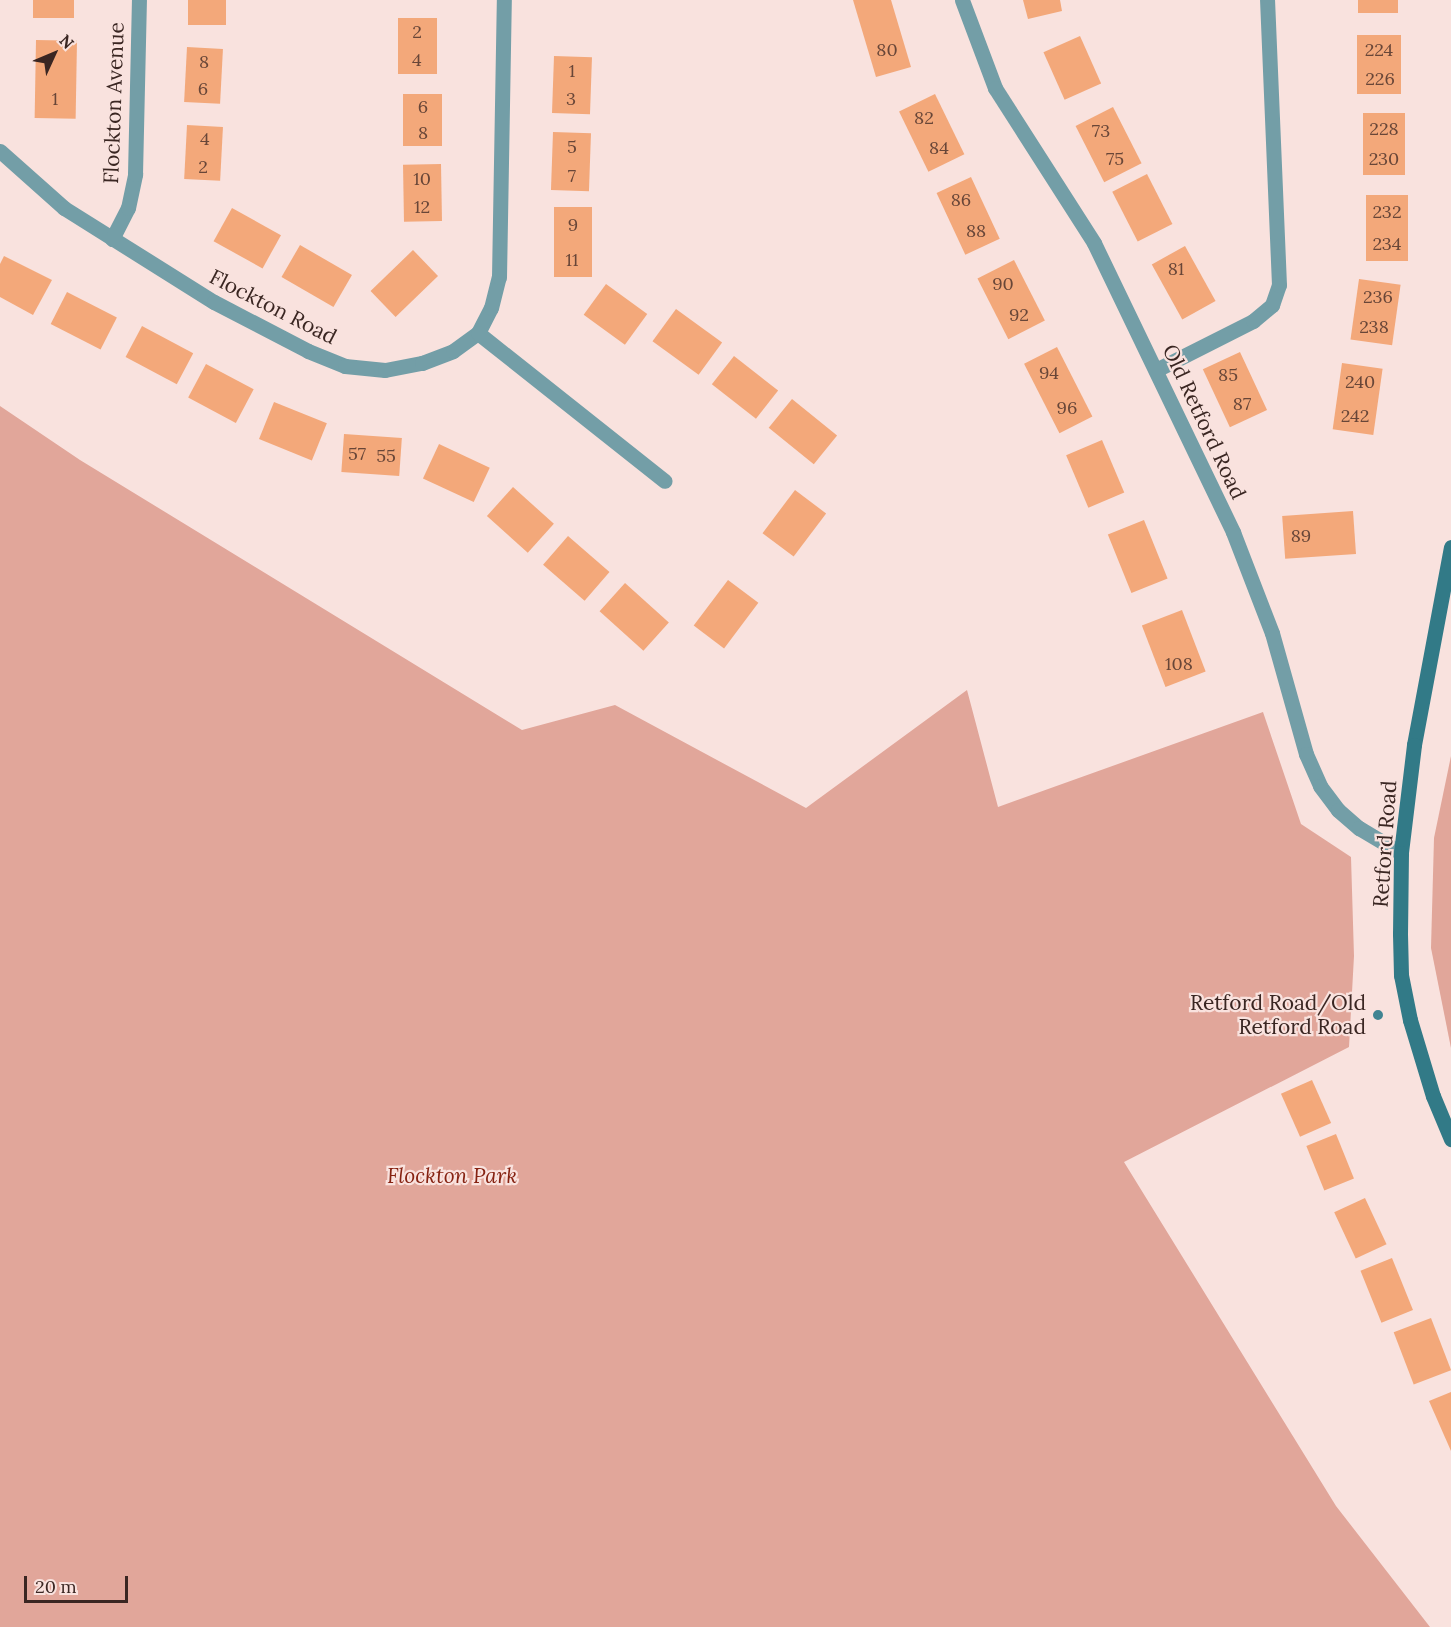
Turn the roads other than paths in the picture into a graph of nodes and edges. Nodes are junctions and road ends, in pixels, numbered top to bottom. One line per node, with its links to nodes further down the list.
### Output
1 (139, 0): 6 (street, Flockton Avenue)
2 (504, 0): 7 (street, Flockton Road)
3 (962, 0): 8 (street, Old Retford Road)
4 (1267, 0): 8 (street)
5 (0, 151): 6 (street, Flockton Road)
6 (112, 239): 7 (street, Flockton Road)
7 (478, 333): 9 (street)
8 (1156, 370): 11 (street, Old Retford Road)
9 (665, 481)
10 (1451, 547): 11 (main road, Retford Road)
11 (1401, 853): 12 (main road, Retford Road)
12 (1451, 1139)

